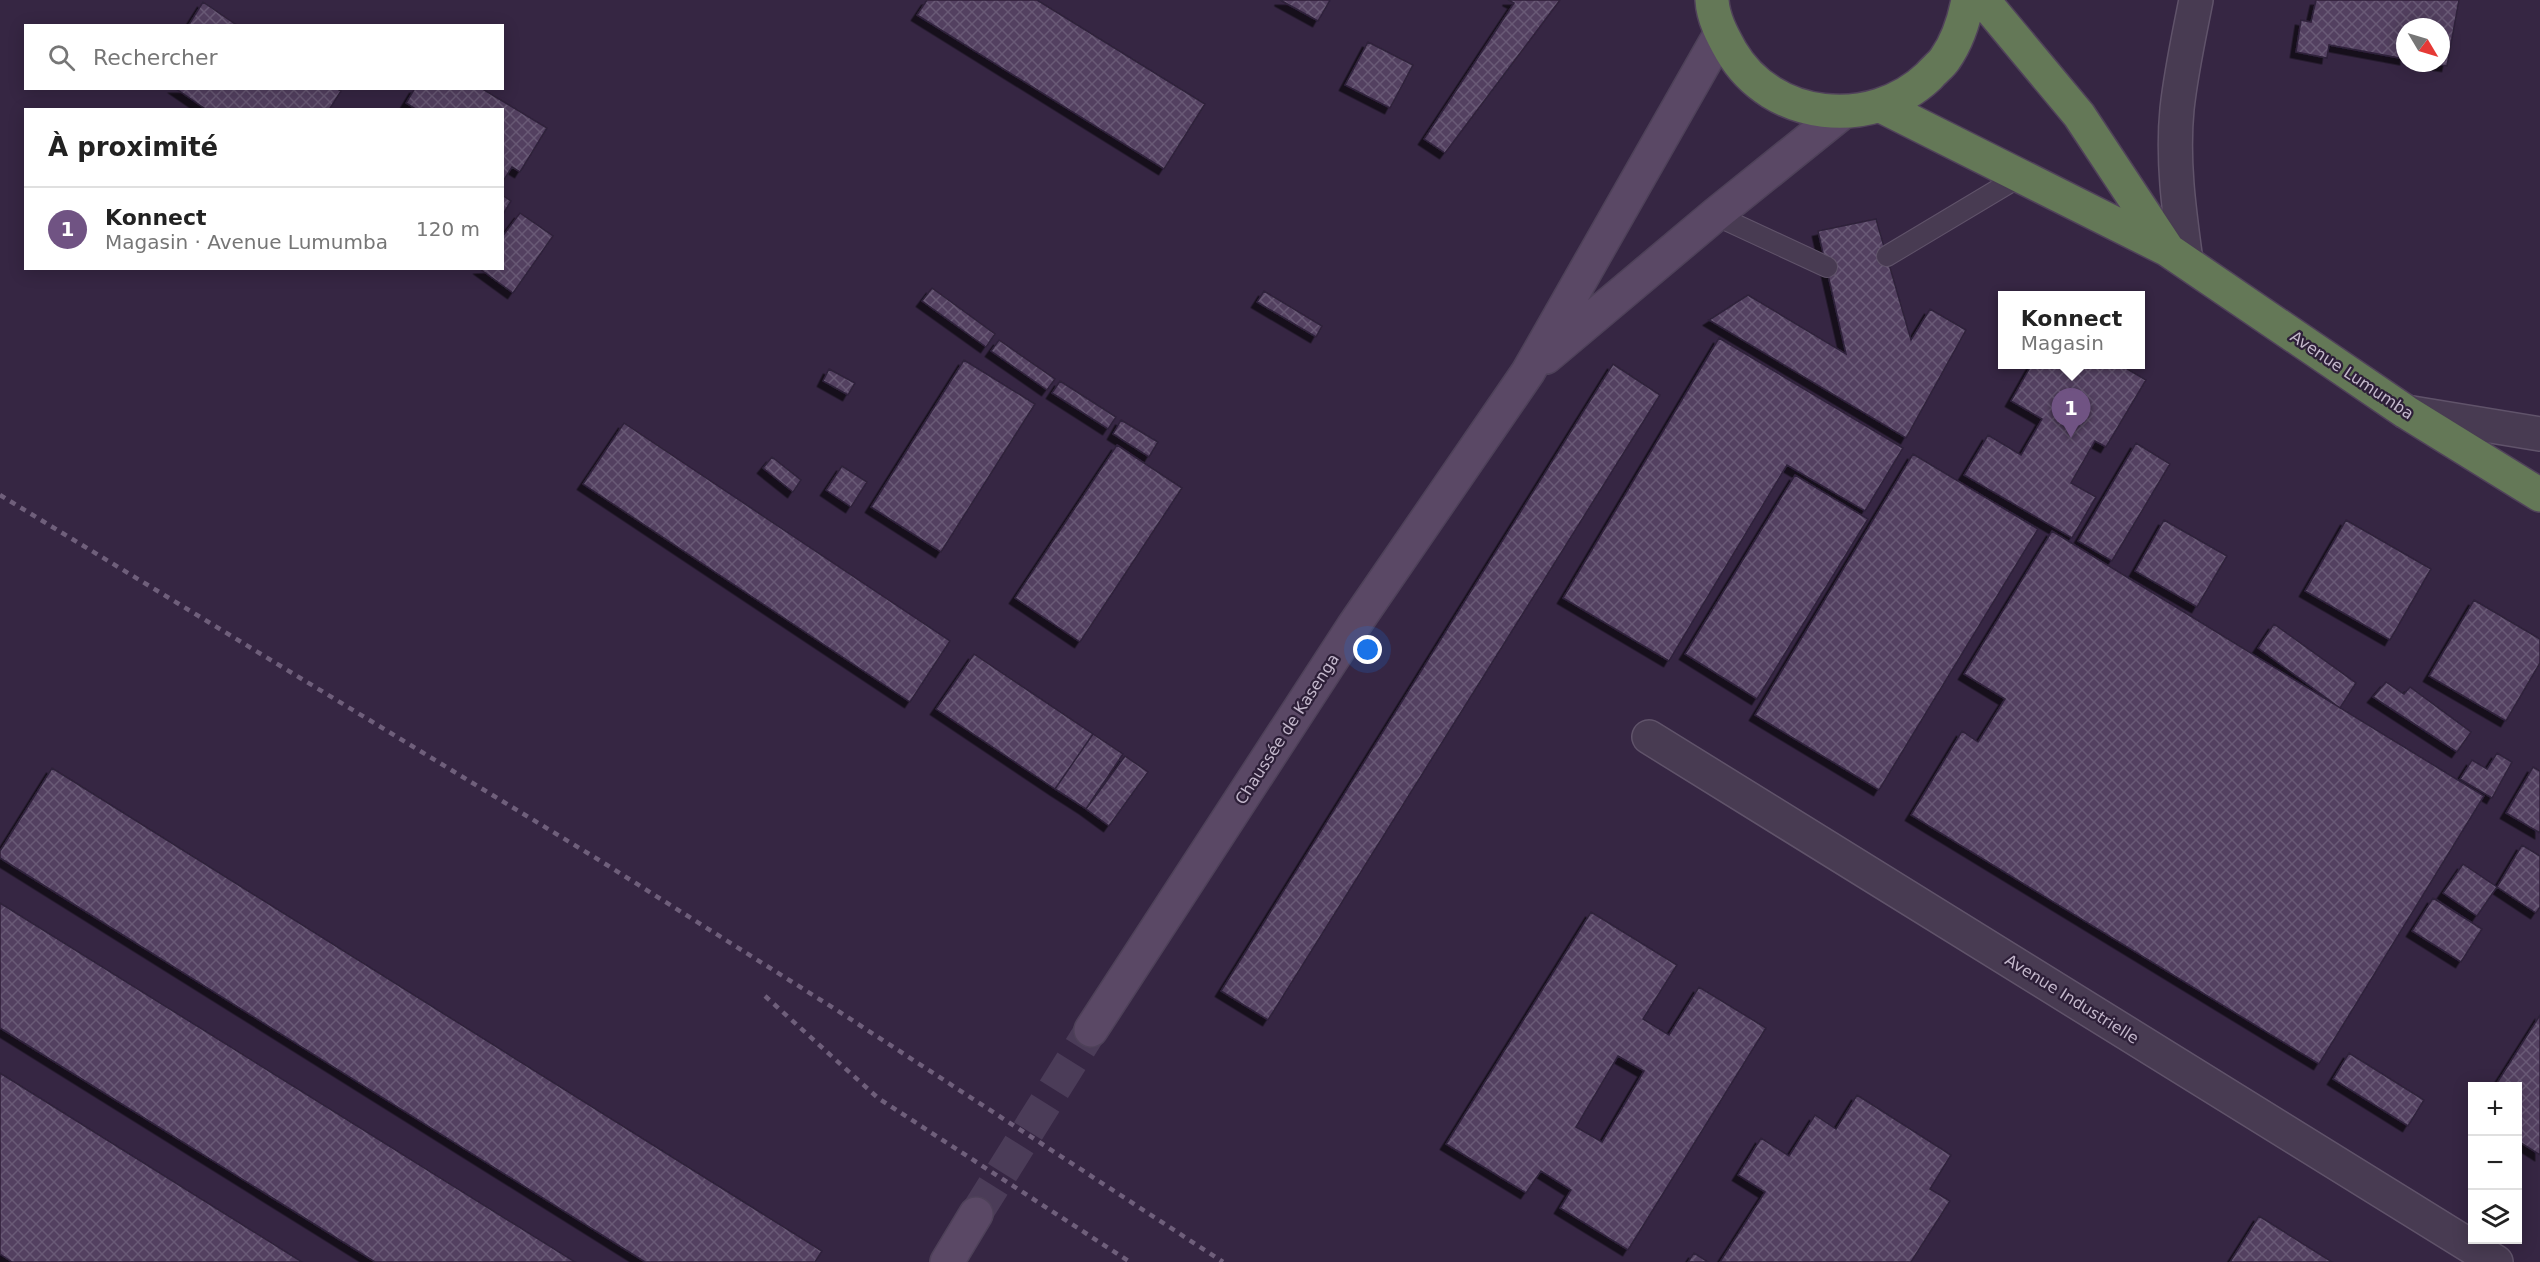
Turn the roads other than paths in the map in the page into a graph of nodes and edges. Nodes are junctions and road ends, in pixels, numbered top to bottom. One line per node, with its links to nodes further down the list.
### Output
1 (1712, 0): 5 (highway)
2 (1968, 0): 6 (highway)
3 (1983, 0): 10 (highway, Avenue Lumumba)
4 (2196, 0): 10 (street)
5 (1720, 33): 7 (highway); 13 (main road)
6 (1881, 106): 7 (highway); 8 (highway, Avenue Lumumba)
7 (1843, 112): 9 (main road)
8 (2019, 177): 10 (highway, Avenue Lumumba); 11 (lane)
9 (1715, 215): 12 (lane); 13 (main road)
10 (2177, 255): 14 (highway, Avenue Lumumba)
11 (1887, 256)
12 (1827, 267)
13 (1528, 372): 18 (main road, Chaussée de Kasenga)
14 (2406, 412): 15 (street); 16 (highway, Avenue Lumumba)
15 (2540, 434)
16 (2540, 495)
17 (1649, 737): 21 (street, Avenue Industrielle)
18 (1091, 1030)
19 (976, 1214): 20 (main road)
20 (947, 1262)
21 (2496, 1262)

